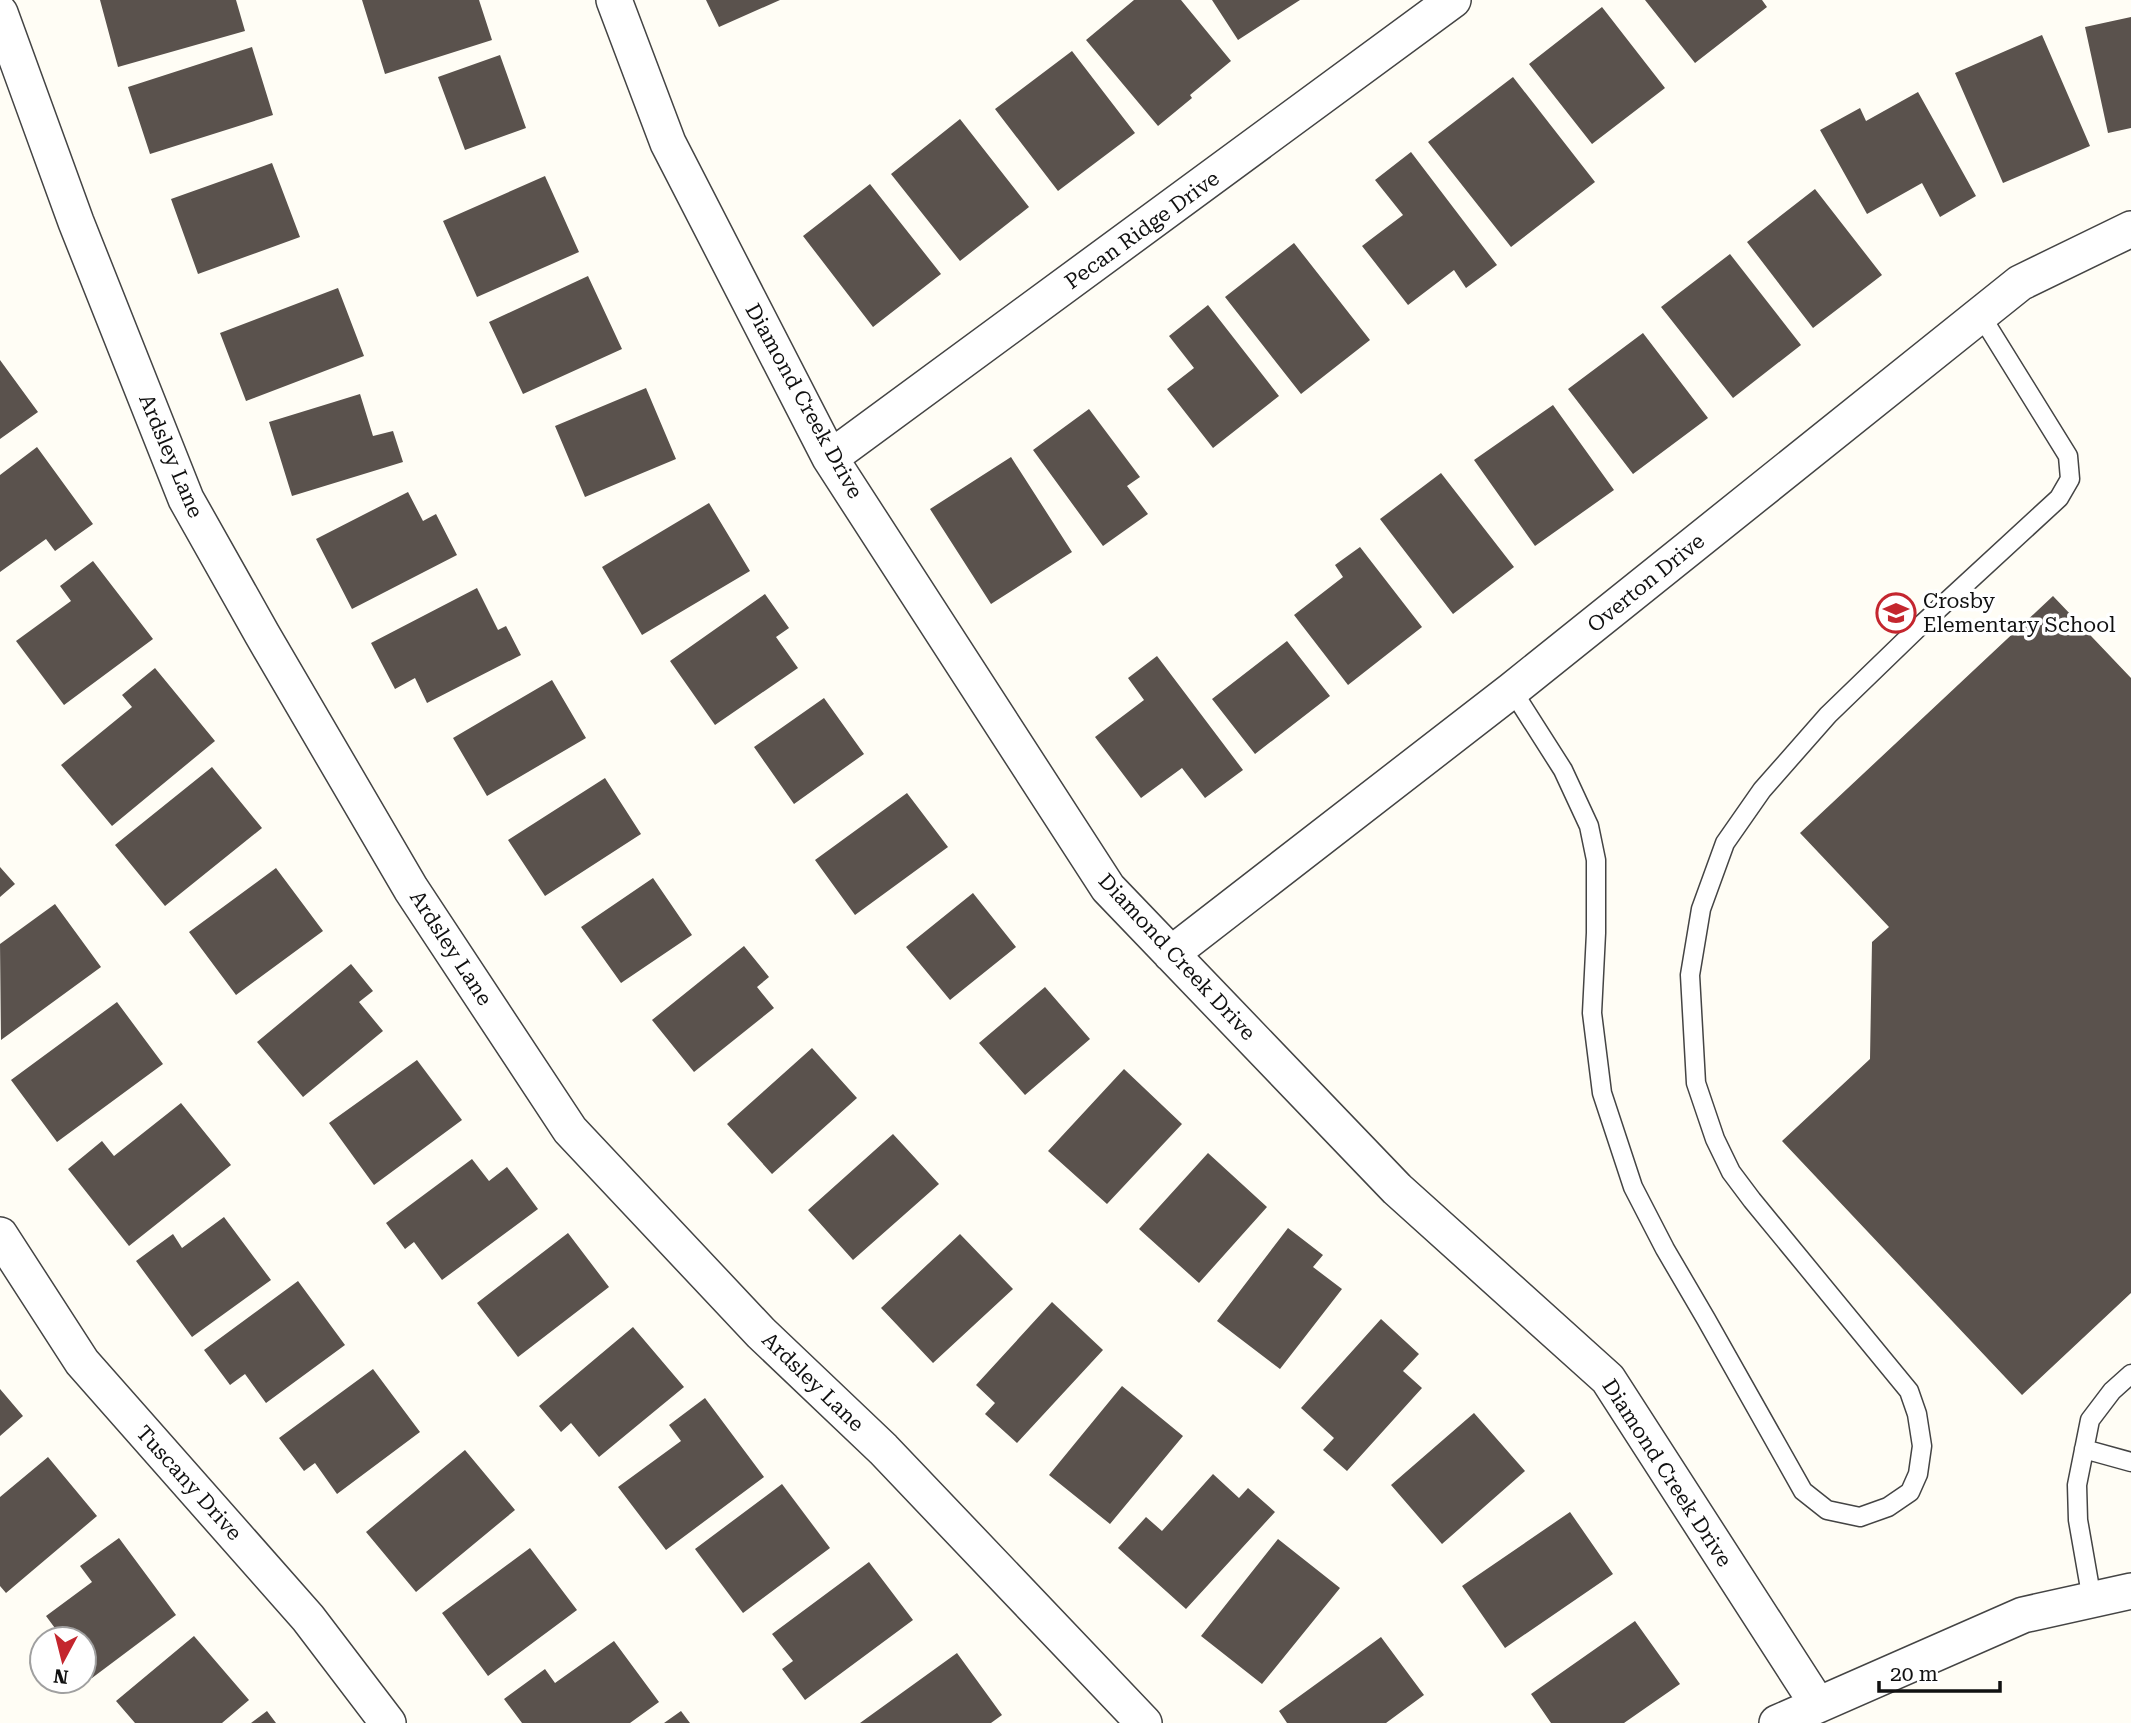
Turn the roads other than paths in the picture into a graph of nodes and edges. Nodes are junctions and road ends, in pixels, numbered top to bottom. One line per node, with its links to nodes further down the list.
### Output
1 (614, 0): 6 (street, Diamond Creek Drive)
2 (1453, 0): 6 (street, Pecan Ridge Drive)
3 (0, 13): 17 (street, Ardsley Lane)
4 (2131, 229): 5 (street, Overton Drive)
5 (1980, 314): 7 (street, Overton Drive); 7 (lane)
6 (830, 458): 8 (street, Diamond Creek Drive)
7 (1512, 690): 8 (street, Overton Drive)
8 (1171, 954): 15 (street, Diamond Creek Drive)
9 (0, 1235): 16 (street, Tuscany Drive)
10 (2131, 1374): 11 (lane)
11 (2084, 1449): 12 (lane); 14 (lane)
12 (2131, 1462)
13 (2131, 1591): 14 (street)
14 (2091, 1600): 15 (street)
15 (1818, 1705): 18 (street)
16 (388, 1723)
17 (1144, 1723)
18 (1777, 1723)

